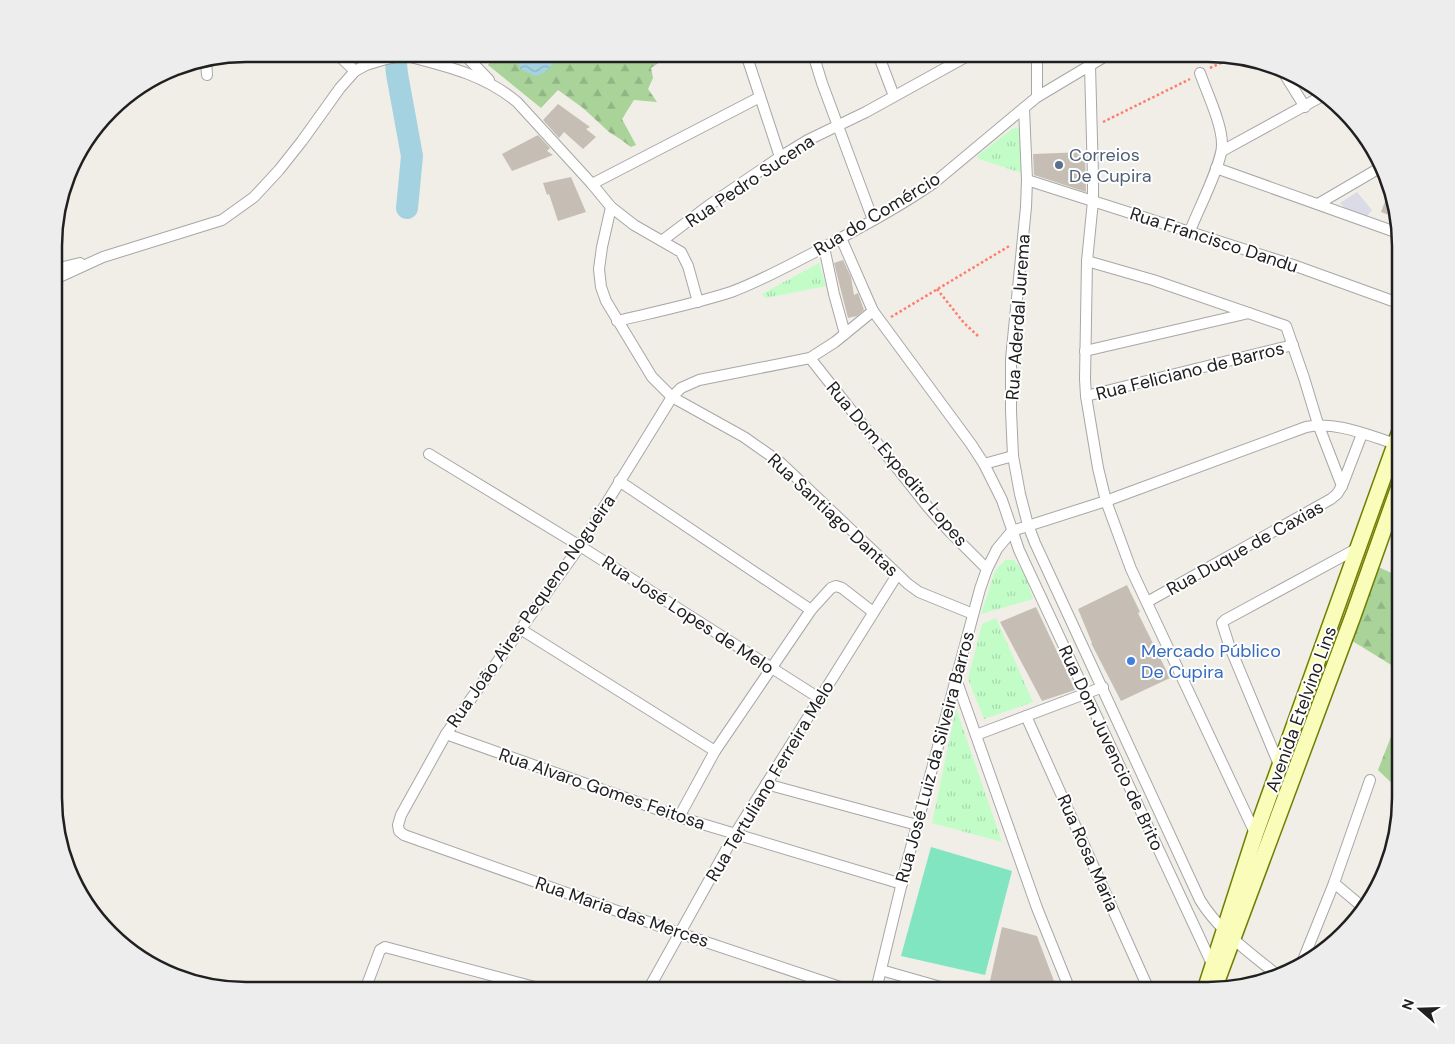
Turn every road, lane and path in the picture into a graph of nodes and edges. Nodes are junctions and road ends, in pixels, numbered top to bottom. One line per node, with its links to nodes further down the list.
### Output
1 (345, 62): 14 (street)
2 (380, 62): 14 (street)
3 (429, 62): 18 (street)
4 (472, 62): 18 (street)
5 (749, 62): 21 (street)
6 (815, 62): 25 (street)
7 (881, 62): 19 (street)
8 (955, 62): 19 (street, Rua Pedro Sucena)
9 (1037, 62): 20 (street)
10 (1096, 62): 12 (street, Rua do Comércio)
11 (1221, 63): 15 (path)
12 (1090, 66): 20 (street, Rua do Comércio); 26 (street)
13 (206, 67): 16 (street)
14 (355, 71): 43 (street)
15 (1200, 73): 26 (path); 27 (street)
16 (206, 75)
17 (1288, 80): 23 (street)
18 (492, 83): 32 (street)
19 (894, 96): 25 (street, Rua Pedro Sucena)
20 (1037, 96): 24 (street, Rua do Comércio)
21 (760, 97): 28 (street); 32 (street)
22 (1319, 98): 23 (street)
23 (1305, 107): 27 (street)
24 (1024, 108): 31 (street, Rua Aderdal Jurema); 36 (street, Rua do Comércio)
25 (838, 124): 28 (street, Rua Pedro Sucena); 36 (street)
26 (1091, 127): 33 (street)
27 (1222, 151): 29 (street)
28 (780, 157): 41 (street, Rua Pedro Sucena)
29 (1216, 168): 34 (street); 37 (street)
30 (1376, 170): 34 (street)
31 (1027, 180): 33 (street, Rua Francisco Dandu); 39 (street, Rua Aderdal Jurema)
32 (592, 184): 35 (street)
33 (1093, 201): 37 (street, Rua Francisco Dandu); 44 (street)
34 (1318, 204): 38 (street)
35 (611, 207): 41 (street); 52 (street, Rua Santiago Dantas)
36 (873, 220): 40 (street, Rua do Comércio)
37 (1190, 231): 48 (street, Rua Francisco Dandu)
38 (1392, 231)
39 (1023, 237): 47 (path); 66 (street, Rua Aderdal Jurema)
40 (841, 238): 42 (street, Rua do Comércio); 50 (street, Rua Dom Juvencio de Brito)
41 (663, 240): 49 (street)
42 (824, 247): 49 (street, Rua do Comércio); 54 (street)
43 (103, 257): 45 (street); 46 (street)
44 (1087, 261): 51 (street); 57 (street)
45 (62, 267)
46 (62, 276)
47 (938, 288): 53 (path); 55 (path)
48 (1392, 301)
49 (698, 302): 52 (street, Rua do Comércio)
50 (873, 311): 53 (street, Rua Dom Juvencio de Brito); 54 (street)
51 (1250, 313): 56 (street); 57 (street)
52 (617, 320): 60 (street, Rua Santiago Dantas)
53 (881, 322): 67 (street, Rua Dom Juvencio de Brito)
54 (845, 334): 58 (street)
55 (978, 336)
56 (1293, 345): 59 (street, Rua Feliciano de Barros); 61 (street)
57 (1085, 351): 59 (street)
58 (810, 358): 60 (street); 76 (street, Rua Dom Expedito Lopes)
59 (1086, 396): 70 (street)
60 (672, 397): 68 (street, Rua João Aires Pequeno Nogueira); 77 (street, Rua Santiago Dantas)
61 (1318, 424): 62 (street); 69 (street); 70 (street)
62 (1362, 434): 63 (street); 69 (street, Rua Duque de Caxias)
63 (1392, 443)
64 (430, 454): 74 (street, Rua José Lopes de Melo)
65 (1392, 455): 75 (main road, Avenida Etelvino Lins)
66 (1013, 456): 67 (street); 72 (street, Rua Aderdal Jurema)
67 (984, 464): 73 (street, Rua Dom Juvencio de Brito)
68 (620, 481): 74 (street, Rua João Aires Pequeno Nogueira); 80 (street)
69 (1342, 486): 78 (street, Rua Duque de Caxias)
70 (1106, 501): 72 (street); 78 (street)
71 (1392, 506): 83 (main road, Avenida Etelvino Lins)
72 (1028, 525): 73 (street); 87 (street, Rua Dom Juvencio de Brito)
73 (1012, 531): 76 (street, Rua José Luiz da Silveira Barros); 88 (street, Rua Dom Juvencio de Brito)
74 (580, 546): 84 (street, Rua João Aires Pequeno Nogueira); 85 (street, Rua José Lopes de Melo)
75 (1358, 548): 79 (main road, Avenida Etelvino Lins); 94 (street)
76 (987, 569): 82 (street, Rua José Luiz da Silveira Barros)
77 (898, 575): 81 (street, Rua Tertuliano Ferreira Melo); 82 (street, Rua Santiago Dantas)
78 (1146, 602): 101 (street)
79 (1336, 609): 83 (main road); 94 (main road, Avenida Etelvino Lins)
80 (811, 610): 81 (street); 85 (street)
81 (874, 612): 89 (street, Rua Tertuliano Ferreira Melo)
82 (973, 614): 86 (street, Rua José Luiz da Silveira Barros)
83 (1353, 616): 101 (main road, Avenida Etelvino Lins)
84 (522, 630): 91 (street, Rua João Aires Pequeno Nogueira); 93 (street)
85 (771, 668): 89 (street, Rua José Lopes de Melo); 93 (street)
86 (956, 678): 92 (street); 98 (street, Rua José Luiz da Silveira Barros)
87 (1102, 687): 88 (street); 106 (street, Rua Dom Juvencio de Brito)
88 (1086, 694): 90 (street); 108 (street, Rua Dom Juvencio de Brito)
89 (819, 698): 96 (street, Rua Tertuliano Ferreira Melo)
90 (1026, 716): 92 (street); 119 (street, Rua Rosa Maria)
91 (446, 734): 97 (street, Rua Alvaro Gomes Feitosa); 99 (street, Rua João Aires Pequeno Nogueira)
92 (976, 735): 118 (street)
93 (714, 751): 97 (street)
94 (1280, 767): 101 (main road, Avenida Etelvino Lins)
95 (1370, 780): 102 (street)
96 (766, 784): 98 (street); 100 (street, Rua Tertuliano Ferreira Melo)
97 (679, 817): 100 (street, Rua Alvaro Gomes Feitosa)
98 (917, 825): 103 (street, Rua José Luiz da Silveira Barros)
99 (398, 828): 105 (street, Rua Maria das Merces)
100 (735, 834): 103 (street, Rua Alvaro Gomes Feitosa); 105 (street, Rua Tertuliano Ferreira Melo)
101 (1261, 839): 106 (main road, Avenida Etelvino Lins)
102 (1334, 883): 104 (street); 107 (street)
103 (902, 884): 109 (street, Rua José Luiz da Silveira Barros)
104 (1359, 904)
105 (679, 933): 114 (street, Rua Tertuliano Ferreira Melo); 115 (street, Rua Maria das Merces)
106 (1229, 935): 108 (main road, Avenida Etelvino Lins); 110 (street, Rua Dom Juvencio de Brito); 111 (main road, Avenida Etelvino Lins)
107 (1305, 954)
108 (1212, 964): 120 (main road, Avenida Etelvino Lins)
109 (881, 970): 116 (street, Rua José Luiz da Silveira Barros); 117 (street)
110 (1272, 971)
111 (1216, 981)
112 (368, 982): 113 (street)
113 (516, 982)
114 (652, 982)
115 (825, 982)
116 (878, 982)
117 (923, 982)
118 (1064, 982)
119 (1145, 982)
120 (1207, 982)

